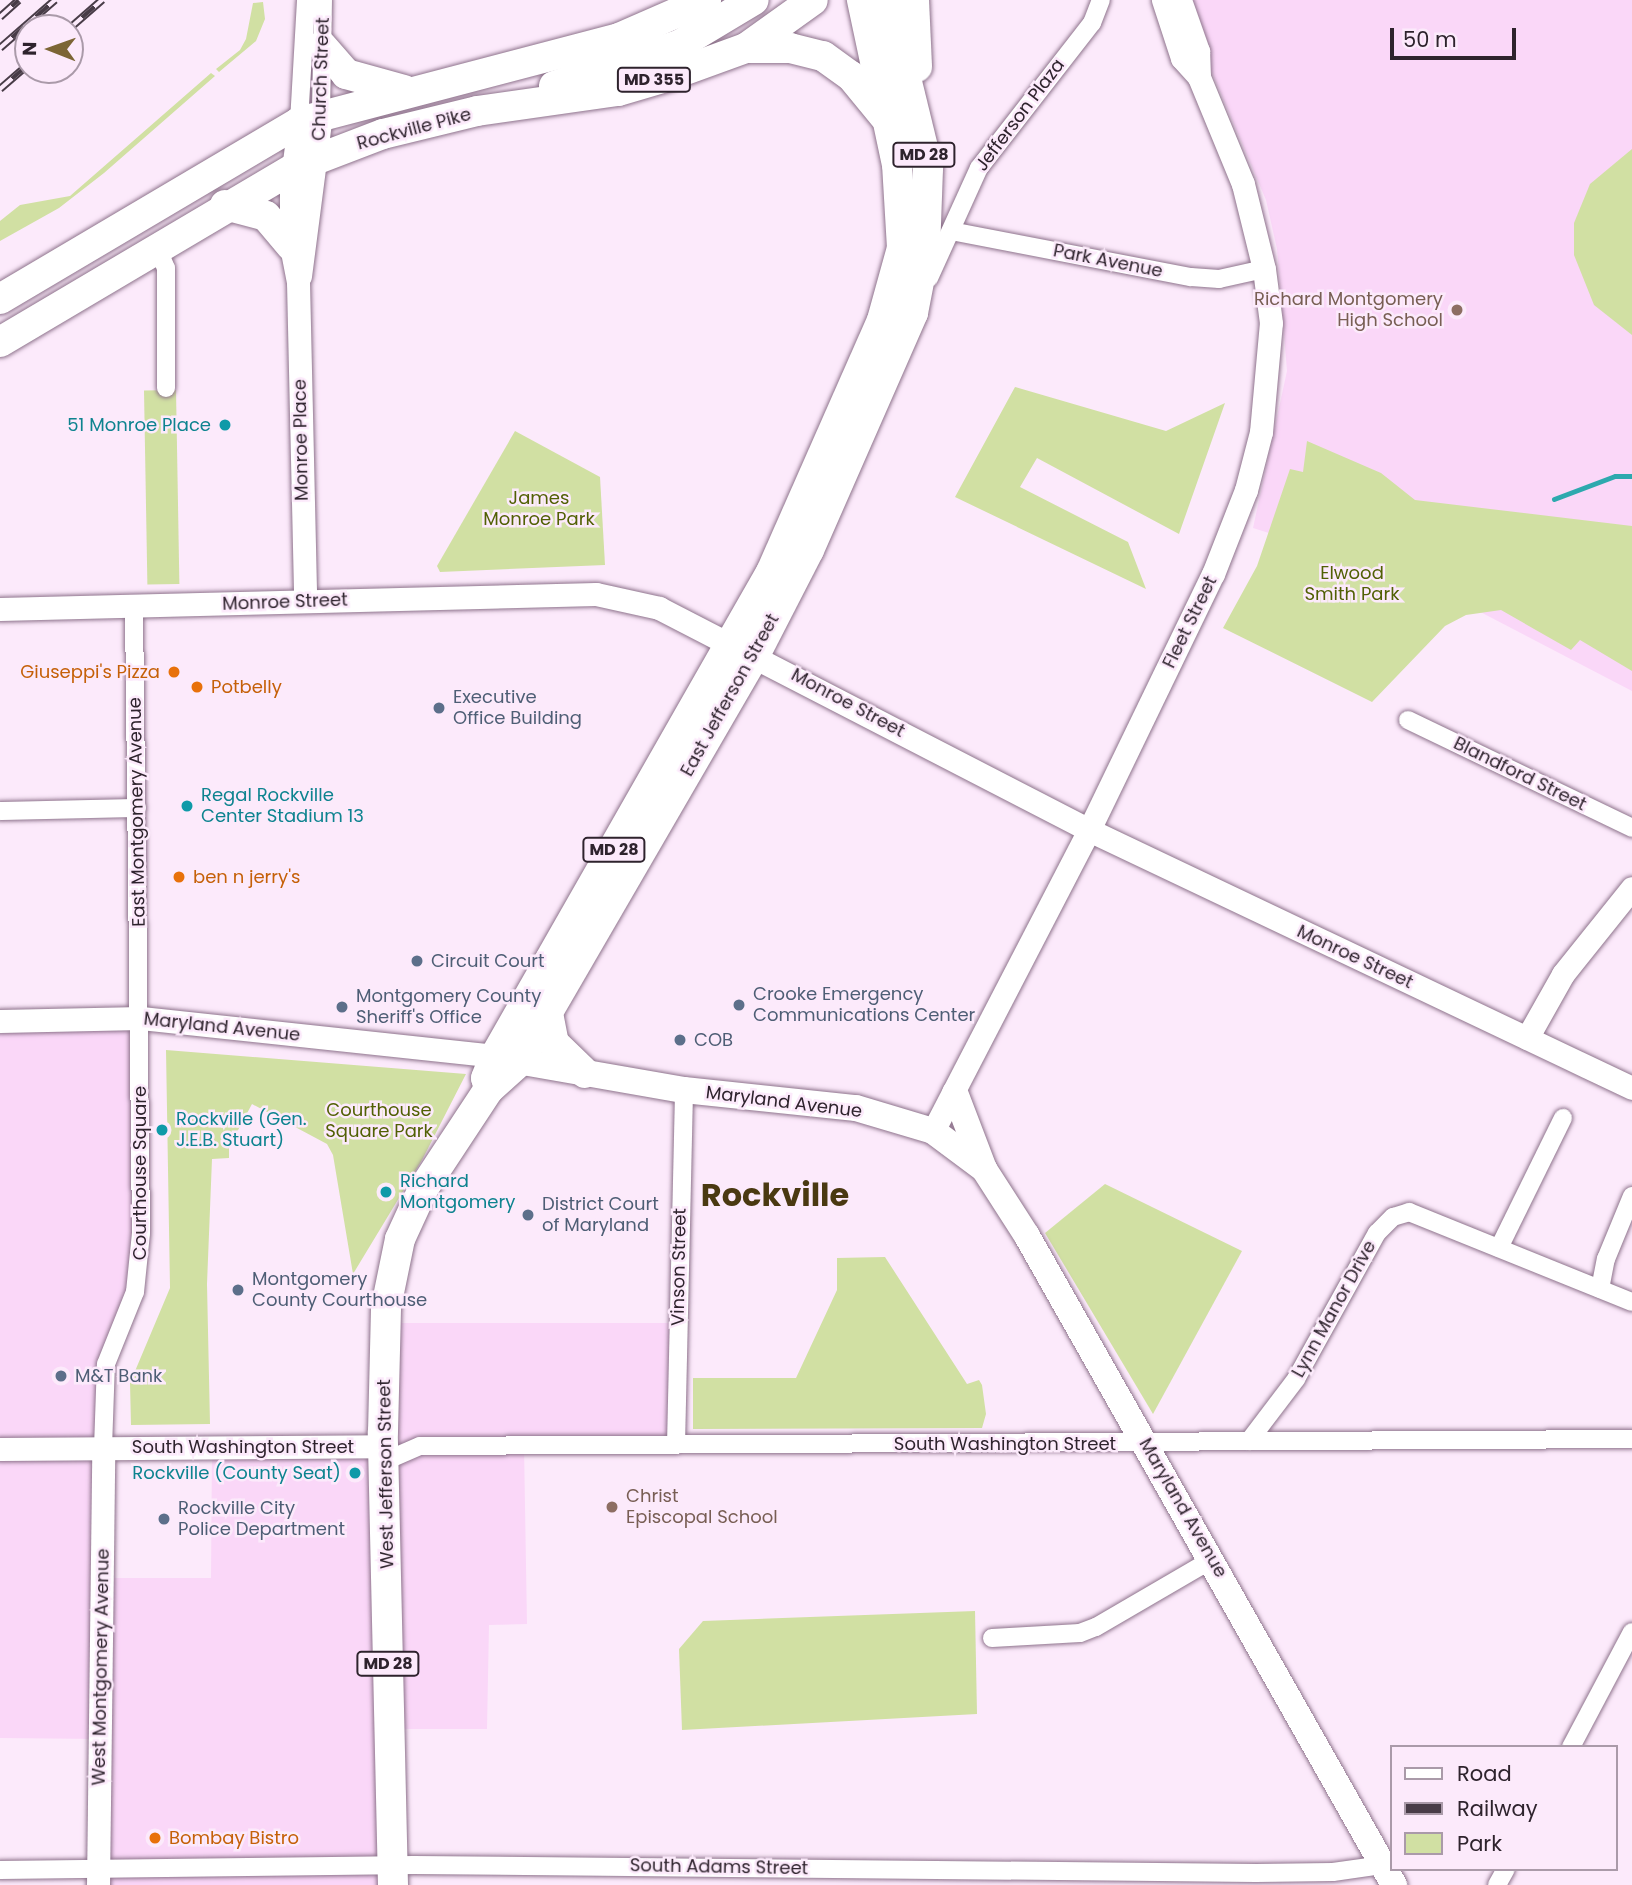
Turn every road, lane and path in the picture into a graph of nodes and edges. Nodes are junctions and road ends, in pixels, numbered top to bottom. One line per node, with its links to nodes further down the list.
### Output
1 (306, 0): 17 (street, Church Street)
2 (323, 0): 12 (street, Church Street)
3 (706, 0): 15 (main road, Rockville Pike)
4 (754, 0): 16 (main road)
5 (813, 0): 13 (main road, Rockville Pike / MD 355)
6 (862, 0): 18 (main road, MD 28)
7 (887, 0): 20 (main road, MD 28)
8 (914, 0): 20 (main road)
9 (1101, 0): 22 (street, Jefferson Plaza)
10 (1163, 0): 14 (street, Fleet Street)
11 (1180, 0): 14 (street, Fleet Street)
12 (322, 46): 15 (main road); 17 (street, Church Street)
13 (747, 48): 16 (main road, Rockville Pike / MD 355); 18 (main road)
14 (1199, 77): 25 (street, Fleet Street)
15 (412, 91): 17 (main road, Rockville Pike)
16 (477, 111): 19 (main road, Rockville Pike / MD 355)
17 (310, 118): 19 (street, Church Street); 27 (main road, Rockville Pike)
18 (886, 118): 34 (main road, East Jefferson Street / MD 28)
19 (306, 163): 21 (main road, Rockville Pike / MD 355); 23 (street, Monroe Place); 26 (street, Monroe Place)
20 (928, 168): 28 (main road, MD 28)
21 (225, 205): 23 (main road); 24 (main road, Rockville Pike / MD 355)
22 (951, 231): 25 (street, Park Avenue); 28 (street, Jefferson Plaza)
23 (290, 246): 26 (street, Monroe Place)
24 (157, 247): 29 (main road, Rockville Pike / MD 355); 30 (street)
25 (1264, 269): 39 (street, Fleet Street)
26 (298, 282): 31 (street, Monroe Place)
27 (0, 299)
28 (913, 313): 34 (main road, East Jefferson Street / MD 28)
29 (0, 342)
30 (166, 388)
31 (305, 598): 32 (street, Monroe Street); 34 (street, Monroe Street)
32 (134, 606): 33 (street, Monroe Street); 36 (street, East Montgomery Avenue)
33 (0, 609)
34 (744, 649): 39 (street, Monroe Street); 41 (main road, East Jefferson Street / MD 28); 45 (main road, East Jefferson Street / MD 28)
35 (1408, 720): 38 (street, Blandford Street)
36 (137, 808): 37 (street); 42 (street, East Montgomery Avenue)
37 (0, 811)
38 (1632, 828)
39 (1089, 830): 44 (street, Monroe Street); 49 (street, Fleet Street)
40 (1632, 888): 44 (street)
41 (548, 1013): 45 (main road, East Jefferson Street / MD 28); 46 (main road)
42 (141, 1018): 43 (street, Maryland Avenue); 45 (street, Maryland Avenue); 63 (street, Courthouse Square)
43 (0, 1021)
44 (1527, 1038): 47 (street, Monroe Street)
45 (507, 1059): 46 (main road, Maryland Avenue); 62 (main road, West Jefferson Street / MD 28)
46 (585, 1073): 48 (main road, Maryland Avenue)
47 (1632, 1088)
48 (684, 1090): 51 (main road, Maryland Avenue); 60 (street, Vinson Street)
49 (955, 1093): 51 (street, Fleet Street); 52 (main road)
50 (1563, 1118): 54 (street)
51 (933, 1131): 52 (main road, Maryland Avenue)
52 (984, 1169): 59 (main road, Maryland Avenue)
53 (1632, 1196): 55 (street)
54 (1499, 1248): 55 (street, Lynn Manor Drive); 58 (street, Lynn Manor Drive)
55 (1600, 1289): 56 (street, Lynn Manor Drive)
56 (1632, 1302)
57 (1632, 1439): 58 (street, South Washington Street)
58 (1249, 1441): 59 (street, South Washington Street)
59 (1145, 1443): 60 (street, South Washington Street); 65 (main road, Maryland Avenue)
60 (676, 1445): 61 (street, South Washington Street)
61 (420, 1446): 62 (street, South Washington Street); 62 (street, South Washington Street)
62 (383, 1447): 63 (street, South Washington Street); 71 (main road, West Jefferson Street / MD 28)
63 (103, 1448): 64 (street, South Washington Street); 73 (street, West Montgomery Avenue)
64 (0, 1449)
65 (1213, 1559): 67 (street); 72 (main road, Maryland Avenue)
66 (1632, 1632): 68 (street)
67 (992, 1638)
68 (1572, 1745)
69 (673, 1866): 71 (street, South Adams Street); 72 (street, South Adams Street); 74 (street)
70 (0, 1870): 73 (street, South Adams Street)
71 (393, 1875): 73 (street, South Adams Street)
72 (1388, 1875)
73 (98, 1878)
74 (673, 1885)

